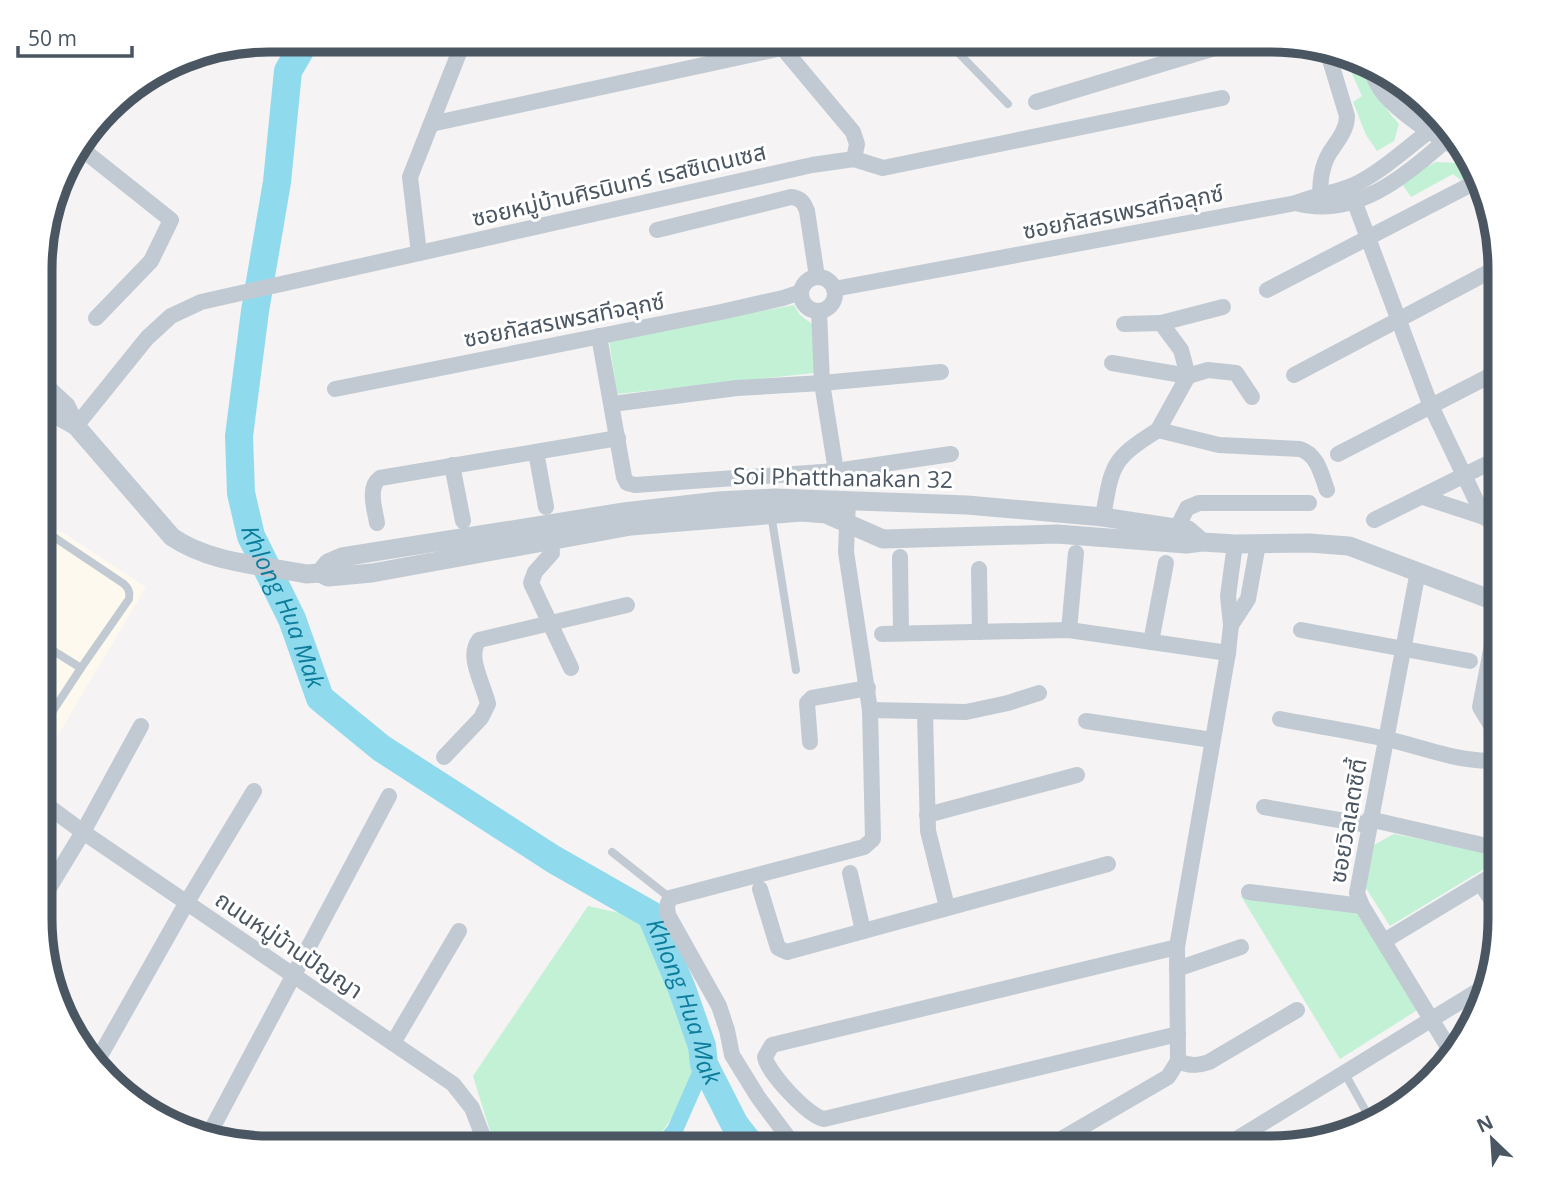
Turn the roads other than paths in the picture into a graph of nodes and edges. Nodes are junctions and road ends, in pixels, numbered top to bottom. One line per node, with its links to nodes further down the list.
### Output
1 (459, 53): 11 (street)
2 (740, 53): 11 (street)
3 (787, 53): 15 (street)
4 (959, 53): 10 (lane)
5 (1198, 53): 9 (street)
6 (1330, 61): 18 (street)
7 (1377, 80): 12 (street)
8 (1222, 98): 15 (street, ซอยหมู่บ้านศิรนินทร์ เรสซิเดนเซส)
9 (1036, 102)
10 (1008, 104)
11 (431, 124): 21 (street)
12 (1433, 125)
13 (1440, 133): 17 (street, ซอยภัสสรเพรสทีจลุกซ์)
14 (87, 153): 29 (street)
15 (854, 159): 21 (street, ซอยหมู่บ้านศิรนินทร์ เรสซิเดนเซส)
16 (1466, 187): 20 (street)
17 (1351, 194): 18 (street, ซอยภัสสรเพรสทีจลุกซ์); 20 (street)
18 (1321, 200): 24 (street, ซอยภัสสรเพรสทีจลุกซ์)
19 (657, 230): 23 (street)
20 (1368, 238): 25 (street); 30 (street)
21 (419, 253): 46 (street, ซอยหมู่บ้านศิรนินทร์ เรสซิเดนเซส)
22 (1488, 272): 30 (street)
23 (817, 277): 24 (street); 26 (street, ซอยภัสสรเพรสทีจลุกซ์)
24 (834, 289): 28 (street)
25 (1268, 290)
26 (801, 292): 28 (street); 33 (street, ซอยภัสสรเพรสทีจลุกซ์)
27 (1223, 307): 31 (street)
28 (819, 311): 39 (street)
29 (96, 318)
30 (1399, 320): 36 (street); 44 (street)
31 (1161, 323): 32 (street); 37 (street)
32 (1124, 324)
33 (598, 335): 40 (street, ซอยภัสสรเพรสทีจลุกซ์); 43 (street)
34 (1112, 363): 37 (street)
35 (941, 372): 39 (street)
36 (1294, 375)
37 (1188, 376): 42 (street); 47 (street)
38 (1488, 376): 44 (street)
39 (822, 383): 43 (street); 54 (street)
40 (335, 389)
41 (53, 394): 46 (street, Soi Phatthanakan 32)
42 (1252, 397)
43 (612, 404): 48 (street)
44 (1430, 404): 51 (street); 55 (street)
45 (53, 413): 46 (street, Soi Phatthanakan 32)
46 (76, 426): 80 (street, Soi Phatthanakan 32)
47 (1158, 430): 56 (street); 62 (street)
48 (618, 438): 49 (street); 54 (street)
49 (536, 452): 53 (street); 60 (street)
50 (951, 454): 54 (street)
51 (1338, 454)
52 (1488, 464): 55 (street)
53 (452, 465): 66 (street); 67 (street)
54 (835, 471)
55 (1465, 475): 57 (street); 63 (street)
56 (1327, 490)
57 (1423, 497): 63 (street); 64 (street)
58 (848, 500): 62 (street, Soi Phatthanakan 32); 68 (street); 80 (street, Soi Phatthanakan 32)
59 (1309, 503): 69 (street)
60 (546, 507)
61 (771, 514): 68 (street, Soi Phatthanakan 32); 71 (street, Soi Phatthanakan 32); 98 (lane)
62 (1104, 517): 69 (street, Soi Phatthanakan 32)
63 (1484, 517): 65 (street)
64 (1374, 520)
65 (1488, 520)
66 (463, 521)
67 (377, 523)
68 (848, 524): 72 (street, Soi Phatthanakan 32); 99 (street)
69 (1177, 528): 72 (street, Soi Phatthanakan 32)
70 (53, 536): 96 (lane)
71 (551, 540): 80 (street, Soi Phatthanakan 32); 83 (street)
72 (1202, 542): 73 (street, Soi Phatthanakan 32)
73 (1235, 544): 74 (street, Soi Phatthanakan 32); 84 (street)
74 (1258, 544): 79 (street, Soi Phatthanakan 32); 84 (street)
75 (1076, 553): 85 (street)
76 (900, 556): 88 (street)
77 (1166, 563): 90 (street)
78 (979, 569): 87 (street)
79 (1419, 571): 81 (street, Soi Phatthanakan 32); 91 (street, ซอยวิลเลตซิตี้)
80 (313, 574)
81 (1488, 599)
82 (627, 605): 83 (street)
83 (548, 624): 97 (street); 111 (street)
84 (1231, 625): 93 (street)
85 (1069, 630): 87 (street); 90 (street)
86 (1301, 630): 91 (street)
87 (980, 632): 88 (street)
88 (901, 633): 89 (street)
89 (882, 634)
90 (1151, 642): 93 (street)
91 (1403, 649): 94 (street); 108 (street, ซอยวิลเลตซิตี้)
92 (53, 651): 96 (lane)
93 (1228, 653): 109 (street)
94 (1470, 661)
95 (1488, 666): 105 (street)
96 (81, 668): 102 (lane)
97 (571, 668)
98 (796, 670)
99 (868, 688): 101 (street); 110 (street)
100 (1039, 693): 103 (street)
101 (870, 710): 103 (street); 130 (street)
102 (53, 711)
103 (925, 713): 118 (street)
104 (1280, 719): 108 (street)
105 (1488, 720)
106 (1086, 721): 109 (street)
107 (141, 726): 120 (street)
108 (1385, 739): 112 (street); 119 (street, ซอยวิลเลตซิตี้)
109 (1212, 740): 138 (street)
110 (810, 742)
111 (444, 757)
112 (1488, 761)
113 (1077, 775): 118 (street)
114 (254, 790): 132 (street)
115 (389, 796): 141 (street)
116 (1264, 807): 119 (street)
117 (53, 810): 120 (street, ถนนหมู่บ้านปัญญา)
118 (927, 815): 134 (street)
119 (1369, 822): 121 (street); 133 (street, ซอยวิลเลตซิตี้)
120 (83, 832): 126 (street); 132 (street, ถนนหมู่บ้านปัญญา)
121 (1488, 847)
122 (612, 852): 130 (lane)
123 (1108, 864): 134 (street)
124 (850, 873): 135 (street)
125 (1488, 879): 127 (street)
126 (53, 881)
127 (1478, 885): 131 (lane); 137 (street)
128 (760, 889): 135 (street)
129 (1249, 892): 133 (street)
130 (670, 898): 154 (street)
131 (1488, 901)
132 (187, 902): 141 (street, ถนนหมู่บ้านปัญญา); 148 (street)
133 (1362, 906): 137 (street, ซอยวิลเลตซิตี้)
134 (947, 907): 135 (street)
135 (863, 930)
136 (459, 931): 146 (street)
137 (1384, 941): 144 (street, ซอยวิลเลตซิตี้)
138 (1177, 947): 140 (street); 145 (street)
139 (1241, 947): 140 (street)
140 (1177, 969): 145 (street)
141 (295, 976): 146 (street, ถนนหมู่บ้านปัญญา); 152 (street)
142 (1475, 992): 144 (street)
143 (1297, 1010): 149 (street)
144 (1431, 1018): 147 (street, ซอยวิลเลตซิตี้); 150 (street)
145 (1178, 1034): 149 (street)
146 (393, 1043): 153 (street, ถนนหมู่บ้านปัญญา)
147 (1448, 1045)
148 (101, 1055)
149 (1178, 1061): 155 (street)
150 (1344, 1072): 151 (lane); 156 (street)
151 (1367, 1113)
152 (212, 1128)
153 (482, 1135)
154 (787, 1136)
155 (1067, 1136)
156 (1241, 1136)

